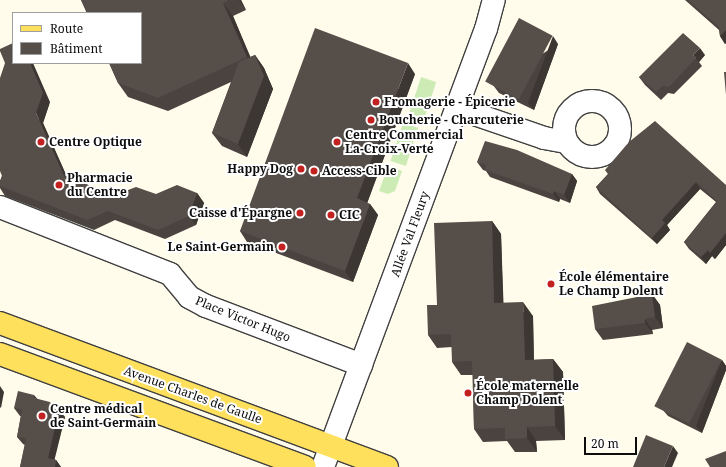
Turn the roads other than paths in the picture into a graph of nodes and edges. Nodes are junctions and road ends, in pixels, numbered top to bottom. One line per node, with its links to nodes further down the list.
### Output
1 (494, 0): 2 (street, Allée Val Fleury)
2 (457, 108): 3 (street); 7 (street, Allée Val Fleury)
3 (566, 142)
4 (0, 207): 7 (street, Place Victor Hugo)
5 (0, 324): 8 (main road, Avenue Charles de Gaulle)
6 (0, 354): 9 (main road)
7 (361, 365): 8 (street, Allée Val Fleury)
8 (331, 446): 10 (street, Allée Val Fleury); 11 (main road, Avenue Charles de Gaulle)
9 (305, 467)
10 (323, 467)
11 (387, 467)

